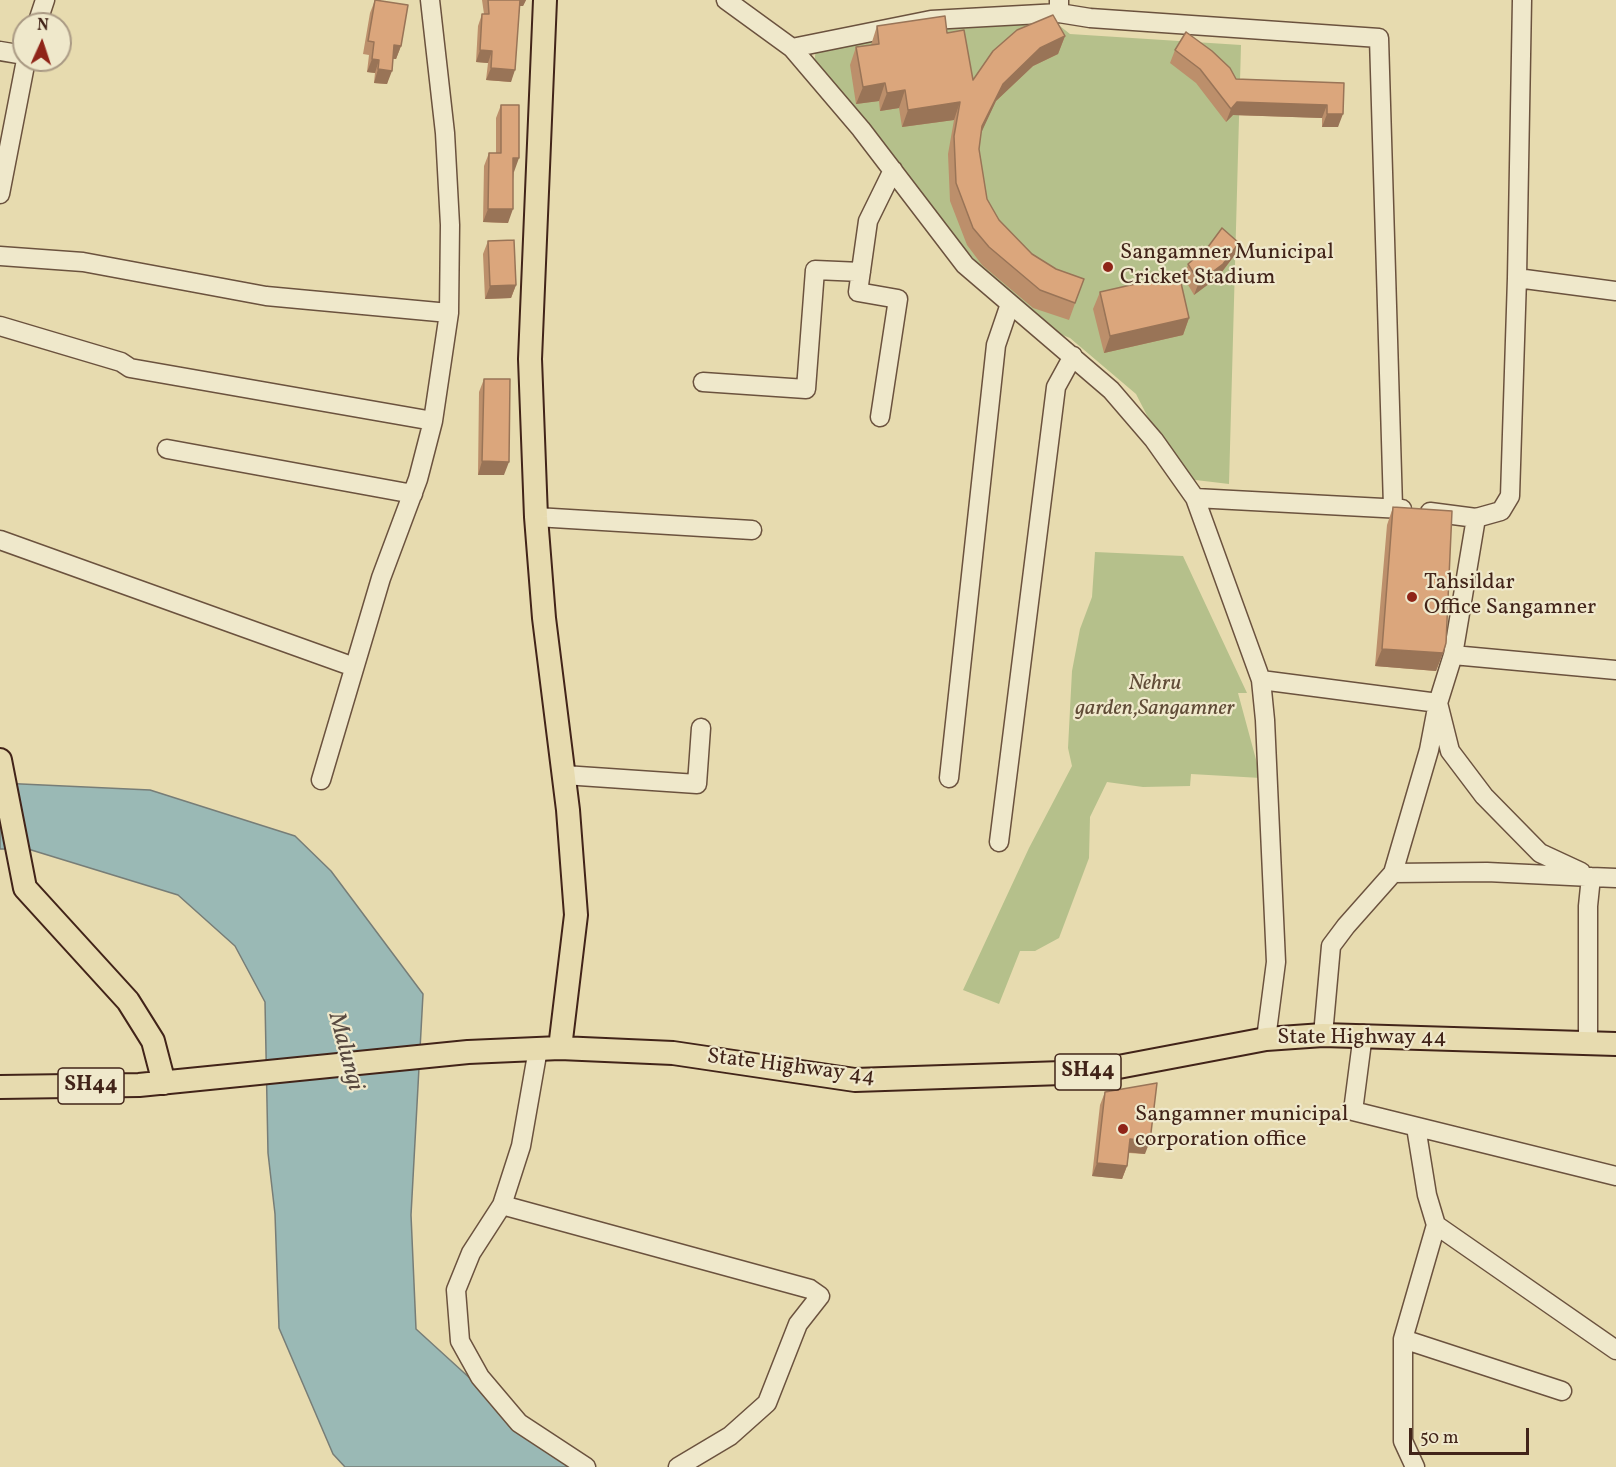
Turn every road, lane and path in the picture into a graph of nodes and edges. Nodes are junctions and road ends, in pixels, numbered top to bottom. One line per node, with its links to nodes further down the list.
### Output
1 (430, 0): 15 (street)
2 (545, 0): 25 (main road)
3 (726, 0): 6 (street)
4 (1522, 0): 12 (street)
5 (1059, 7): 6 (street); 24 (street)
6 (792, 48): 8 (street)
7 (24, 72): 9 (street)
8 (892, 170): 11 (street); 14 (street)
9 (0, 194)
10 (0, 256): 15 (street)
11 (861, 272): 18 (street); 19 (street)
12 (1517, 278): 13 (street); 26 (street)
13 (1616, 291)
14 (1010, 304): 17 (street); 37 (street)
15 (449, 313): 20 (street)
16 (0, 326): 20 (street)
17 (1073, 356): 23 (street); 39 (street)
18 (703, 382)
19 (880, 417)
20 (433, 421): 22 (street)
21 (167, 449): 22 (street)
22 (413, 494): 30 (street)
23 (1195, 498): 24 (street); 32 (street)
24 (1393, 507): 26 (street)
25 (536, 517): 27 (street); 36 (main road)
26 (1476, 518): 29 (street)
27 (752, 530)
28 (0, 540): 30 (street)
29 (1453, 655): 31 (street); 33 (street)
30 (354, 667): 38 (street)
31 (1616, 670)
32 (1261, 680): 33 (street); 45 (street)
33 (1438, 703): 40 (street); 41 (street)
34 (700, 728): 36 (street)
35 (0, 760): 49 (main road)
36 (564, 775): 48 (main road)
37 (949, 778)
38 (321, 780)
39 (999, 842)
40 (1394, 873): 41 (street); 44 (street)
41 (1591, 877): 42 (street); 46 (street)
42 (1616, 878)
43 (1363, 1034): 44 (main road, State Highway 44 / SH44); 46 (main road, State Highway 44 / SH44); 51 (street)
44 (1323, 1035): 45 (main road, State Highway 44 / SH44)
45 (1266, 1039): 48 (main road, State Highway 44 / SH44)
46 (1588, 1043): 47 (main road, State Highway 44 / SH44)
47 (1616, 1044)
48 (549, 1049): 49 (main road, State Highway 44 / SH44); 53 (street)
49 (173, 1081): 50 (main road, State Highway 44 / SH44)
50 (0, 1087)
51 (1416, 1127): 52 (street); 54 (street)
52 (1616, 1176)
53 (502, 1205): 58 (street); 59 (street)
54 (1436, 1225): 55 (street); 56 (street)
55 (1403, 1340): 57 (street); 60 (street)
56 (1616, 1350)
57 (1562, 1390)
58 (586, 1467)
59 (678, 1467)
60 (1415, 1467)

